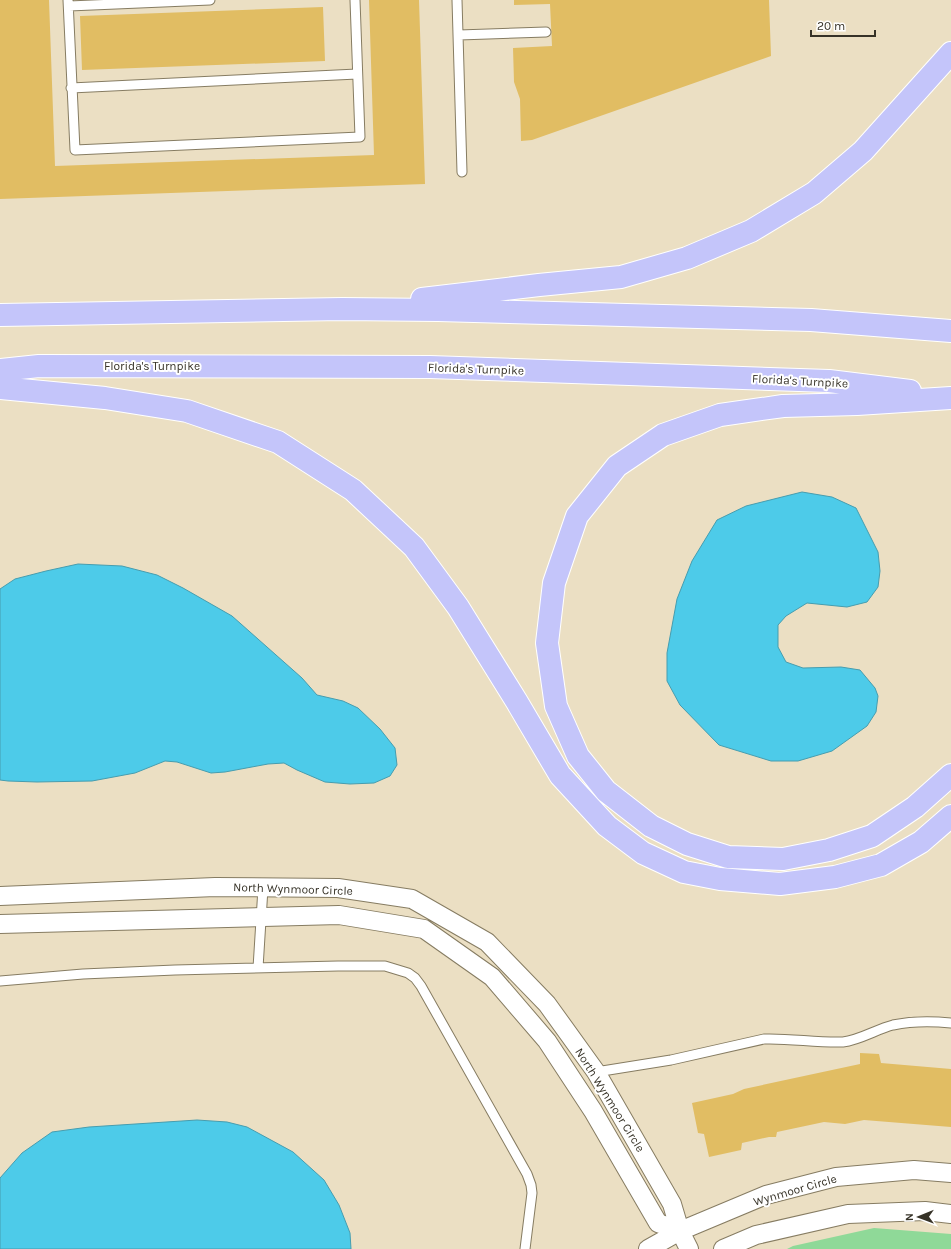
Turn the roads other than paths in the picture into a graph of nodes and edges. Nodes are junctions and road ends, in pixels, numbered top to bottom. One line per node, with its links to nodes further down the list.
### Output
1 (210, 0): 4 (lane)
2 (355, 0): 8 (lane)
3 (457, 0): 6 (lane)
4 (68, 3): 9 (lane)
5 (546, 32): 6 (lane)
6 (459, 35): 10 (lane)
7 (951, 53): 11 (highway)
8 (357, 74): 9 (lane); 9 (lane)
9 (72, 88)
10 (462, 172)
11 (342, 309): 12 (highway); 13 (highway)
12 (0, 315)
13 (951, 331)
14 (0, 370): 16 (highway, Florida's Turnpike)
15 (0, 388): 18 (highway)
16 (951, 397): 17 (highway)
17 (951, 775)
18 (951, 816)
19 (263, 888): 20 (street, North Wynmoor Circle); 21 (lane); 26 (street, North Wynmoor Circle)
20 (0, 896)
21 (261, 917): 22 (street, North Wynmoor Circle); 23 (lane); 29 (street, North Wynmoor Circle)
22 (0, 924)
23 (258, 968): 24 (lane); 30 (lane)
24 (0, 981)
25 (951, 1023): 26 (lane)
26 (596, 1072): 29 (street, North Wynmoor Circle)
27 (951, 1173): 29 (street, Wynmoor Circle)
28 (951, 1214): 33 (street)
29 (680, 1231): 31 (street, Wynmoor Circle); 32 (street, North Wynmoor Circle)
30 (525, 1249)
31 (648, 1249)
32 (689, 1249)
33 (723, 1249)

